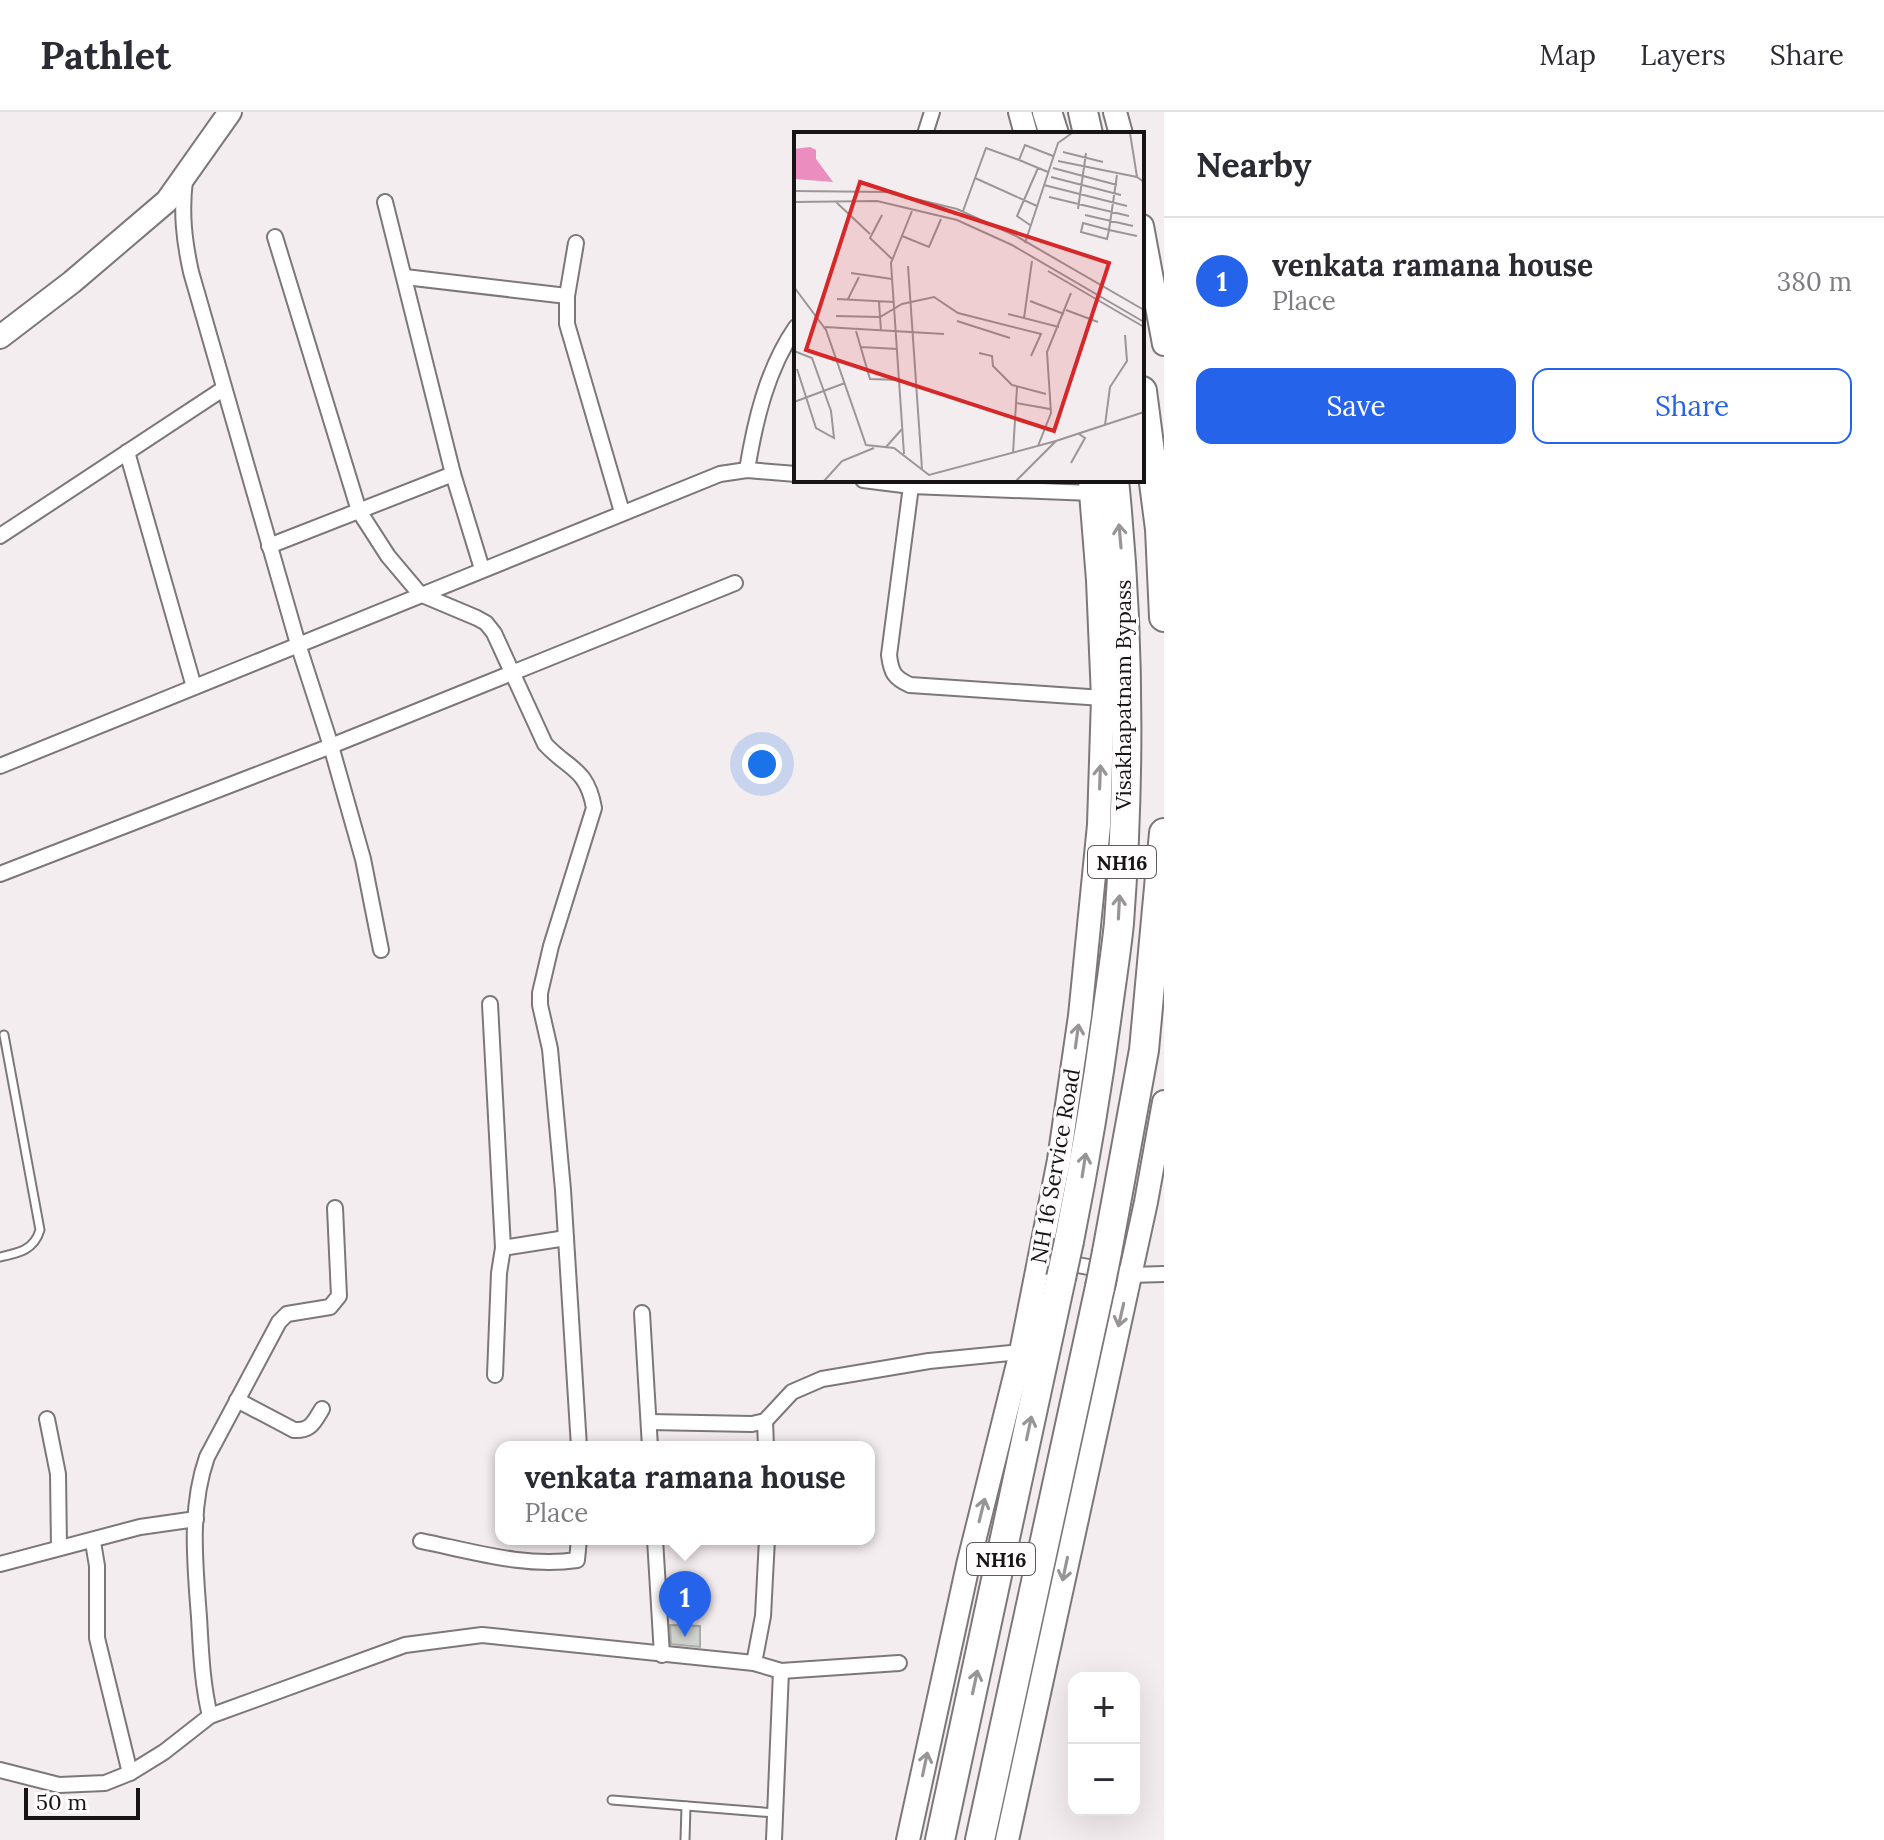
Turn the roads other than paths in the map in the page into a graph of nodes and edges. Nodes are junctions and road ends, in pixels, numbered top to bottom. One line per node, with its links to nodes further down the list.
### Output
1 (230, 112): 12 (street)
2 (932, 112): 7 (street)
3 (1020, 112): 8 (street)
4 (1047, 112): 9 (highway)
5 (1083, 112): 10 (highway)
6 (1115, 112): 11 (street)
7 (926, 132)
8 (1025, 132)
9 (1053, 132)
10 (1088, 132)
11 (1120, 132)
12 (185, 180): 20 (street); 22 (street)
13 (385, 202): 17 (street)
14 (275, 237): 31 (street)
15 (1144, 237): 21 (street)
16 (576, 243): 18 (street)
17 (405, 277): 18 (street); 26 (street)
18 (567, 296): 32 (street)
19 (794, 331): 25 (street)
20 (0, 337)
21 (1164, 344)
22 (223, 389): 24 (street); 34 (street)
23 (1144, 406): 38 (highway, Visakhapatnam Bypass)
24 (127, 452): 33 (street); 41 (street)
25 (747, 470): 27 (street); 32 (street)
26 (453, 474): 31 (street); 35 (street)
27 (794, 474)
28 (879, 482): 30 (street)
29 (1099, 484): 30 (street); 42 (street, NH 16 Service Road); 90 (highway, Visakhapatnam Bypass / NH16, one-way to 29, bridge)
30 (911, 486): 42 (street)
31 (359, 511): 34 (street); 37 (street)
32 (622, 512): 35 (street)
33 (0, 536)
34 (269, 546): 39 (street)
35 (482, 569): 37 (street)
36 (735, 583): 40 (street)
37 (420, 594): 39 (street); 40 (street)
38 (1164, 617)
39 (298, 644): 41 (street); 43 (street)
40 (513, 673): 43 (street); 52 (street)
41 (194, 687): 44 (street)
42 (1103, 698): 55 (street, NH 16 Service Road, one-way to 42)
43 (331, 746): 46 (street); 47 (street)
44 (0, 766)
45 (1164, 833): 91 (highway, NH16, bridge)
46 (0, 874)
47 (381, 950)
48 (490, 1004): 53 (street)
49 (4, 1035): 54 (lane)
50 (1164, 1102): 57 (street)
51 (335, 1208): 61 (street)
52 (566, 1238): 53 (street); 66 (street)
53 (503, 1248): 60 (street)
54 (0, 1256)
55 (1038, 1258): 57 (street); 59 (street, NH 16 Service Road)
56 (1164, 1274): 57 (street)
57 (1130, 1275): 92 (street, one-way to 92)
58 (642, 1313): 65 (street)
59 (1021, 1352): 64 (street); 89 (street, NH 16 Service Road, one-way to 59)
60 (495, 1375)
61 (237, 1400): 62 (street); 69 (street)
62 (322, 1409)
63 (47, 1419): 75 (street)
64 (765, 1421): 65 (street); 68 (street)
65 (649, 1422): 67 (street)
66 (579, 1441)
67 (650, 1441)
68 (766, 1441)
69 (196, 1519): 71 (street); 81 (street)
70 (421, 1541): 72 (street)
71 (93, 1542): 75 (street); 83 (street)
72 (578, 1545)
73 (655, 1545): 77 (street)
74 (767, 1545): 78 (street)
75 (59, 1548): 76 (street)
76 (0, 1564)
77 (662, 1655): 78 (street); 81 (street)
78 (754, 1663): 80 (street)
79 (899, 1663): 80 (street)
80 (781, 1671): 86 (street)
81 (210, 1716): 83 (street)
82 (0, 1770): 83 (street)
83 (130, 1773)
84 (612, 1800): 85 (lane)
85 (686, 1806): 86 (lane); 87 (lane)
86 (775, 1813): 88 (street)
87 (685, 1840)
88 (774, 1840)
89 (908, 1840)
90 (940, 1840)
91 (980, 1840)
92 (1007, 1840)

